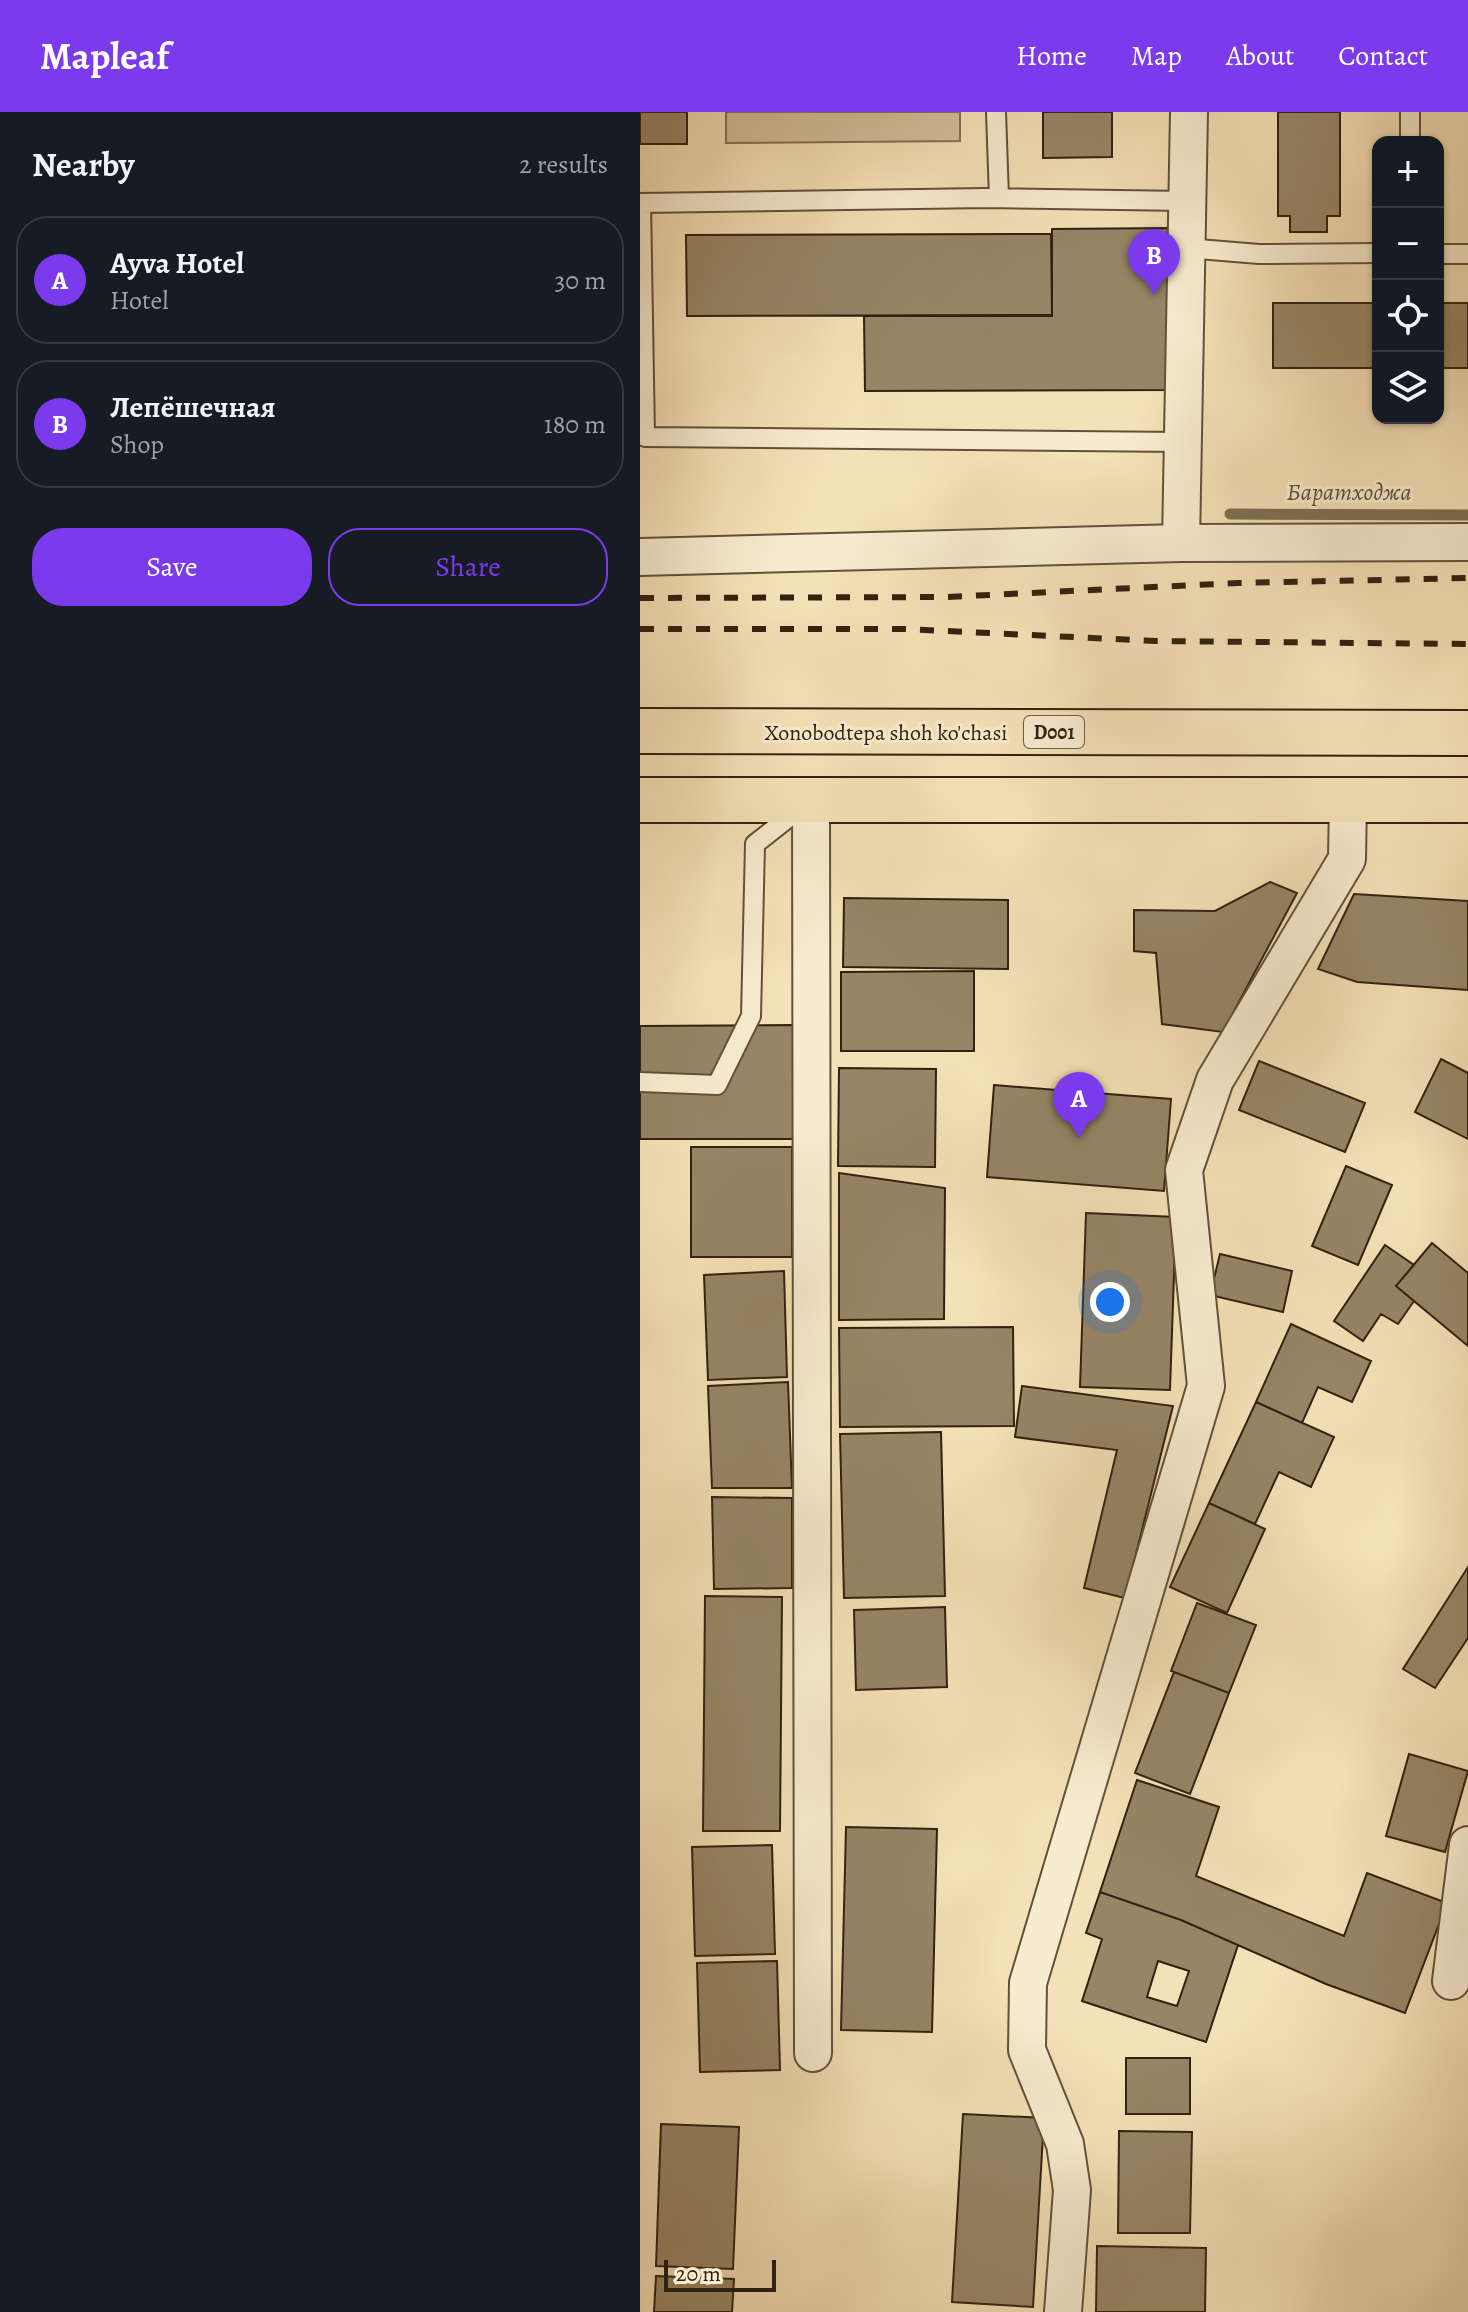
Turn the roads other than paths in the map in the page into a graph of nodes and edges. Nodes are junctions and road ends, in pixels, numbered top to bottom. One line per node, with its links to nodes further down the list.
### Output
1 (996, 112): 5 (lane)
2 (1189, 112): 6 (street)
3 (1410, 112): 4 (lane)
4 (1410, 136)
5 (999, 198): 6 (lane); 7 (lane)
6 (1187, 201): 8 (street)
7 (641, 203): 12 (lane)
8 (1186, 248): 9 (lane); 12 (street)
9 (1372, 253)
10 (1444, 254): 11 (lane)
11 (1468, 254)
12 (1183, 442): 13 (street)
13 (1181, 532): 14 (street); 15 (street)
14 (1468, 542)
15 (640, 557)
16 (640, 731): 17 (highway, Xonobodtepa shoh ko'chasi / D001)
17 (1468, 733)
18 (640, 800): 19 (highway)
19 (811, 800): 20 (highway); 22 (lane); 25 (street)
20 (1348, 800): 21 (highway); 26 (street)
21 (1468, 800)
22 (640, 1082)
23 (1468, 1845): 24 (street)
24 (1451, 1981)
25 (813, 2053)
26 (1063, 2312)

